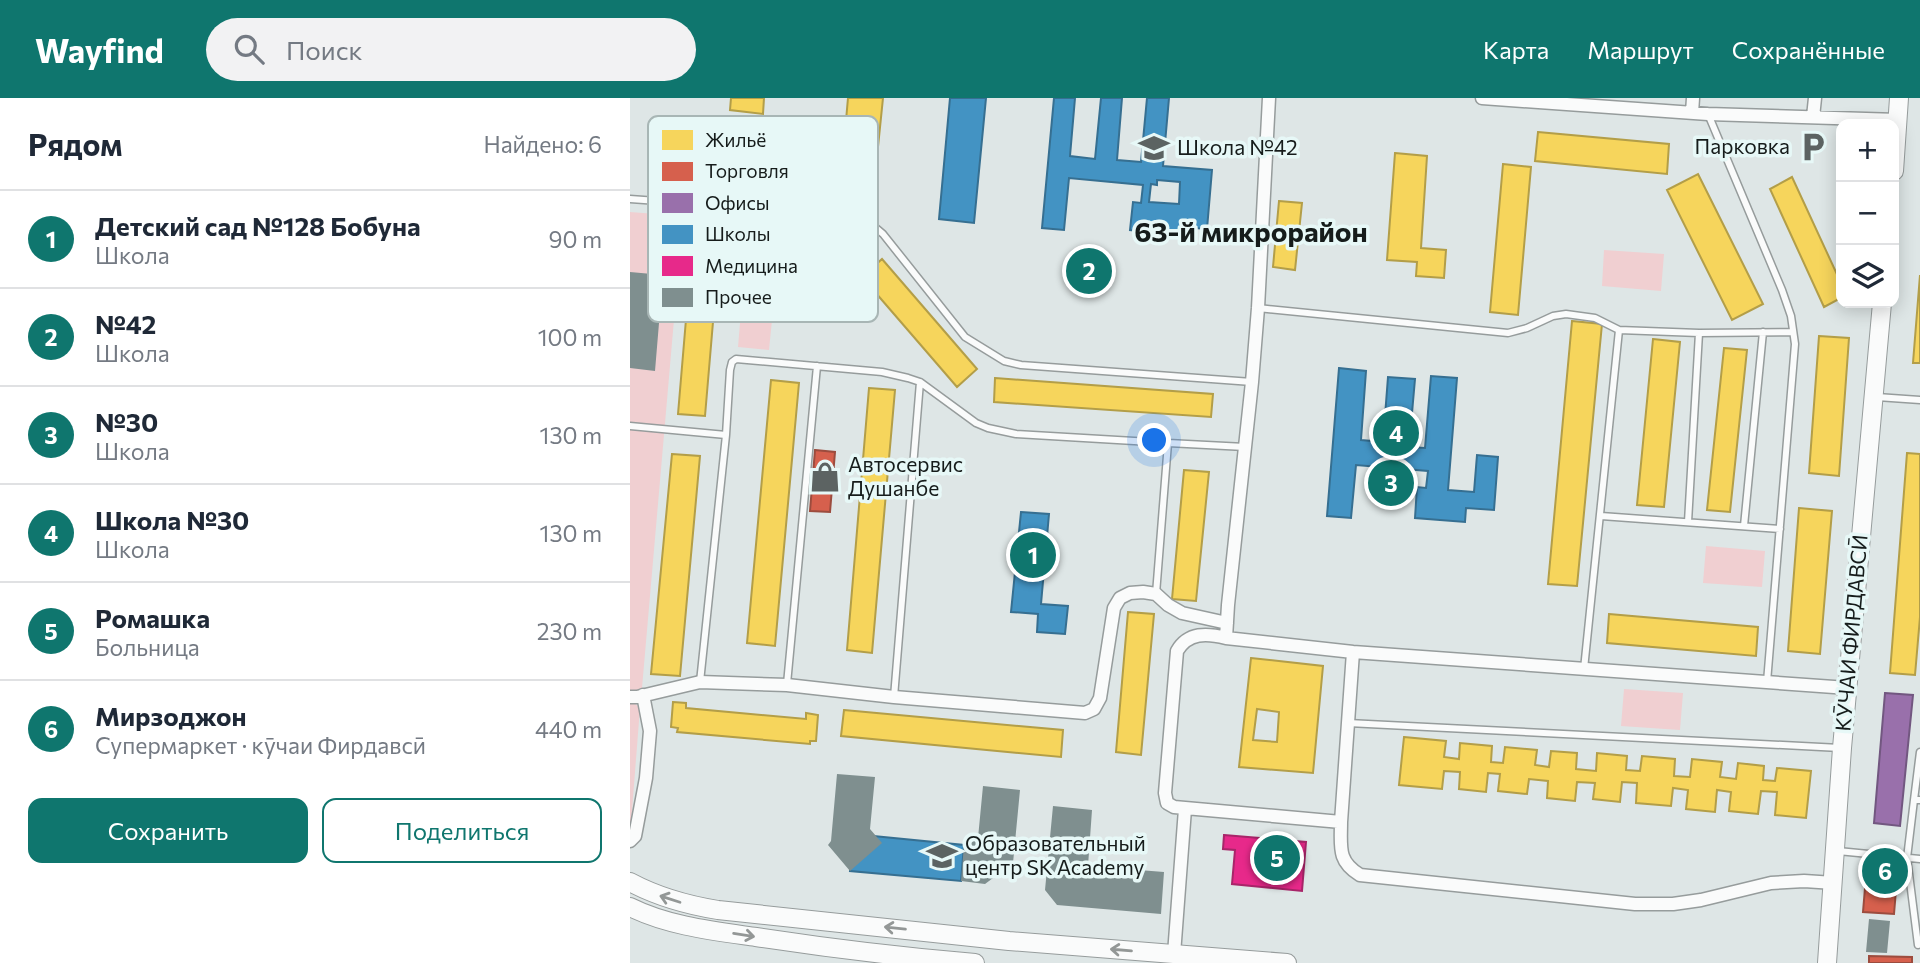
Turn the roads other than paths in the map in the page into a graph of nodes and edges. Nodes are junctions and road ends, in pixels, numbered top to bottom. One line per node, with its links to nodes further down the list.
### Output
1 (1269, 98): 15 (street)
2 (1482, 98): 6 (street)
3 (1693, 98): 7 (street)
4 (1815, 98): 9 (street)
5 (1899, 98): 11 (main road)
6 (1527, 100): 7 (street)
7 (1692, 113): 8 (street)
8 (1708, 114): 9 (street); 19 (lane)
9 (1813, 117): 10 (street)
10 (1870, 119)
11 (1899, 119)
12 (630, 199): 13 (lane)
13 (648, 200)
14 (878, 230): 23 (lane)
15 (1258, 308): 17 (lane); 23 (street)
16 (1882, 308): 24 (main road, КӮЧАИ ФИРДАВСӢ)
17 (1619, 330): 20 (lane); 30 (lane)
18 (1763, 332): 19 (lane); 20 (lane); 32 (lane)
19 (1793, 332): 33 (lane)
20 (1699, 333): 31 (lane)
21 (817, 366): 22 (lane); 27 (lane); 41 (lane)
22 (920, 382): 28 (lane); 44 (lane)
23 (1252, 382): 29 (street)
24 (1873, 397): 25 (lane); 42 (main road, КӮЧАИ ФИРДАВСӢ)
25 (1920, 400)
26 (630, 426): 27 (lane)
27 (726, 435): 39 (lane)
28 (1168, 443): 29 (lane); 34 (lane)
29 (1245, 447): 35 (street)
30 (1601, 516): 31 (lane); 38 (lane)
31 (1688, 522): 32 (lane)
32 (1744, 526): 33 (lane)
33 (1780, 529): 40 (lane)
34 (1156, 594): 35 (street); 44 (street)
35 (1227, 623): 36 (street)
36 (1226, 638): 37 (street); 49 (street)
37 (1353, 652): 38 (street); 45 (street)
38 (1584, 669): 40 (street)
39 (700, 682): 41 (street); 43 (street)
40 (1768, 682): 42 (street)
41 (787, 685): 44 (street)
42 (1848, 688): 46 (main road, КӮЧАИ ФИРДАВСӢ)
43 (636, 696): 51 (street)
44 (894, 697)
45 (1348, 723): 46 (lane); 50 (street)
46 (1842, 748): 52 (main road, КӮЧАИ ФИРДАВСӢ)
47 (1920, 752): 48 (lane)
48 (1917, 800): 53 (lane)
49 (1185, 809): 50 (street); 59 (street)
50 (1341, 822): 56 (street)
51 (630, 841)
52 (1836, 851): 53 (lane); 56 (main road, КӮЧАИ ФИРДАВСӢ)
53 (1908, 858): 54 (lane); 58 (lane)
54 (1920, 859)
55 (630, 882): 59 (main road, one-way to 55)
56 (1834, 883): 62 (main road, КӮЧАИ ФИРДАВСӢ)
57 (630, 907): 60 (main road, one-way to 60)
58 (1918, 945)
59 (1174, 954): 61 (main road)
60 (975, 963)
61 (1287, 963)
62 (1827, 963)

